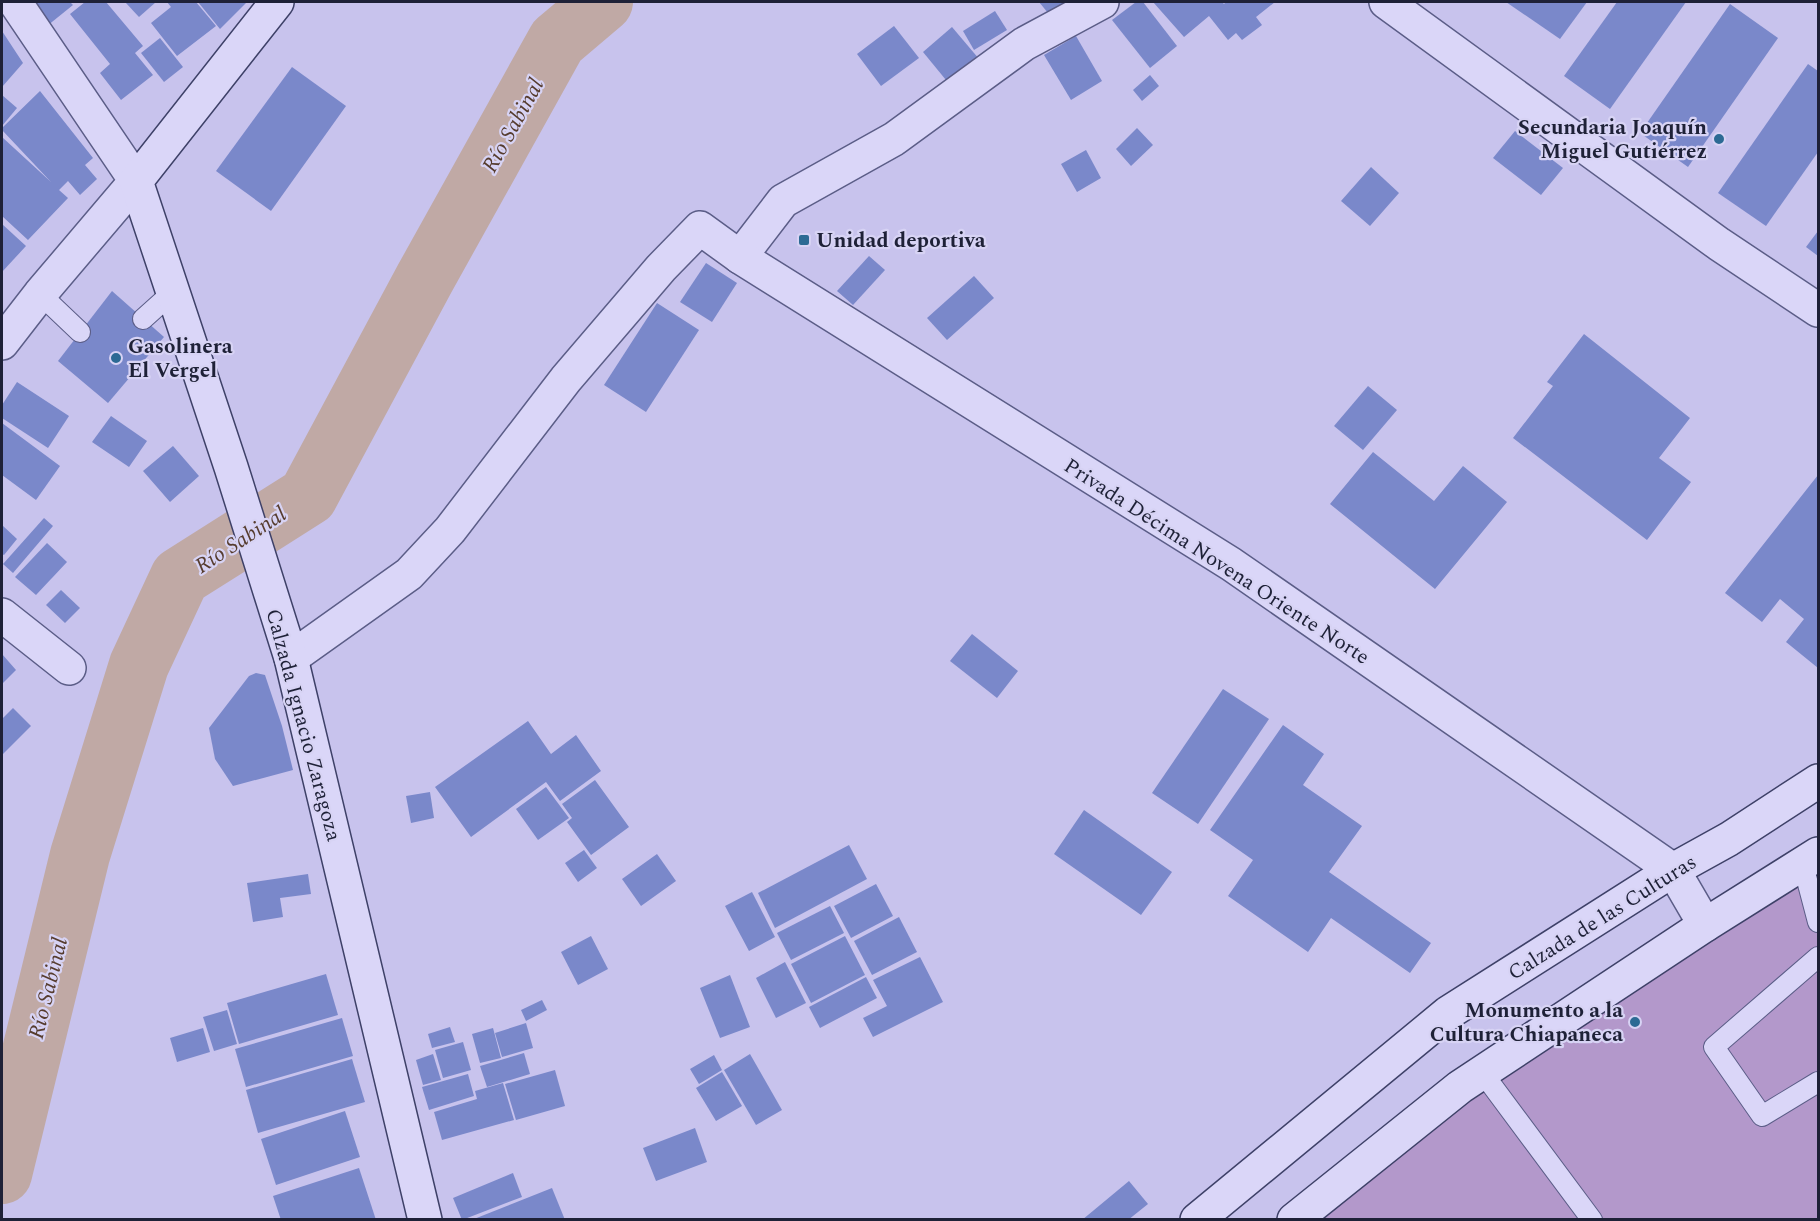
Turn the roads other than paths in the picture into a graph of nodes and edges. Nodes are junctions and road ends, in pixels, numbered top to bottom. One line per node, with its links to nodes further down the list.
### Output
1 (15, 2): 5 (street, Calzada Ignacio Zaragoza)
2 (277, 2): 5 (street)
3 (1102, 2): 6 (street)
4 (1386, 2): 9 (street)
5 (136, 181): 7 (street, Calzada Ignacio Zaragoza); 8 (street)
6 (741, 257): 14 (street, Privada Décima Novena Oriente Norte); 18 (street, Privada Décima Novena Oriente Norte)
7 (173, 292): 10 (lane); 14 (street, Calzada Ignacio Zaragoza)
8 (40, 294): 11 (lane); 12 (street)
9 (1818, 310)
10 (143, 319)
11 (80, 332)
12 (2, 344)
13 (2, 615): 15 (street)
14 (291, 658): 24 (street, Calzada Ignacio Zaragoza)
15 (69, 668)
16 (1818, 781): 18 (street, Calzada de las Culturas)
17 (1811, 859): 19 (lane); 20 (street)
18 (1673, 870): 20 (street, Privada Décima Novena Oriente Norte); 25 (street, Calzada de las Culturas)
19 (1818, 922)
20 (1705, 926): 22 (street)
21 (1818, 957): 23 (lane)
22 (1482, 1072): 26 (street); 27 (lane)
23 (1818, 1082)
24 (425, 1220)
25 (1197, 1220)
26 (1294, 1220)
27 (1592, 1220)

